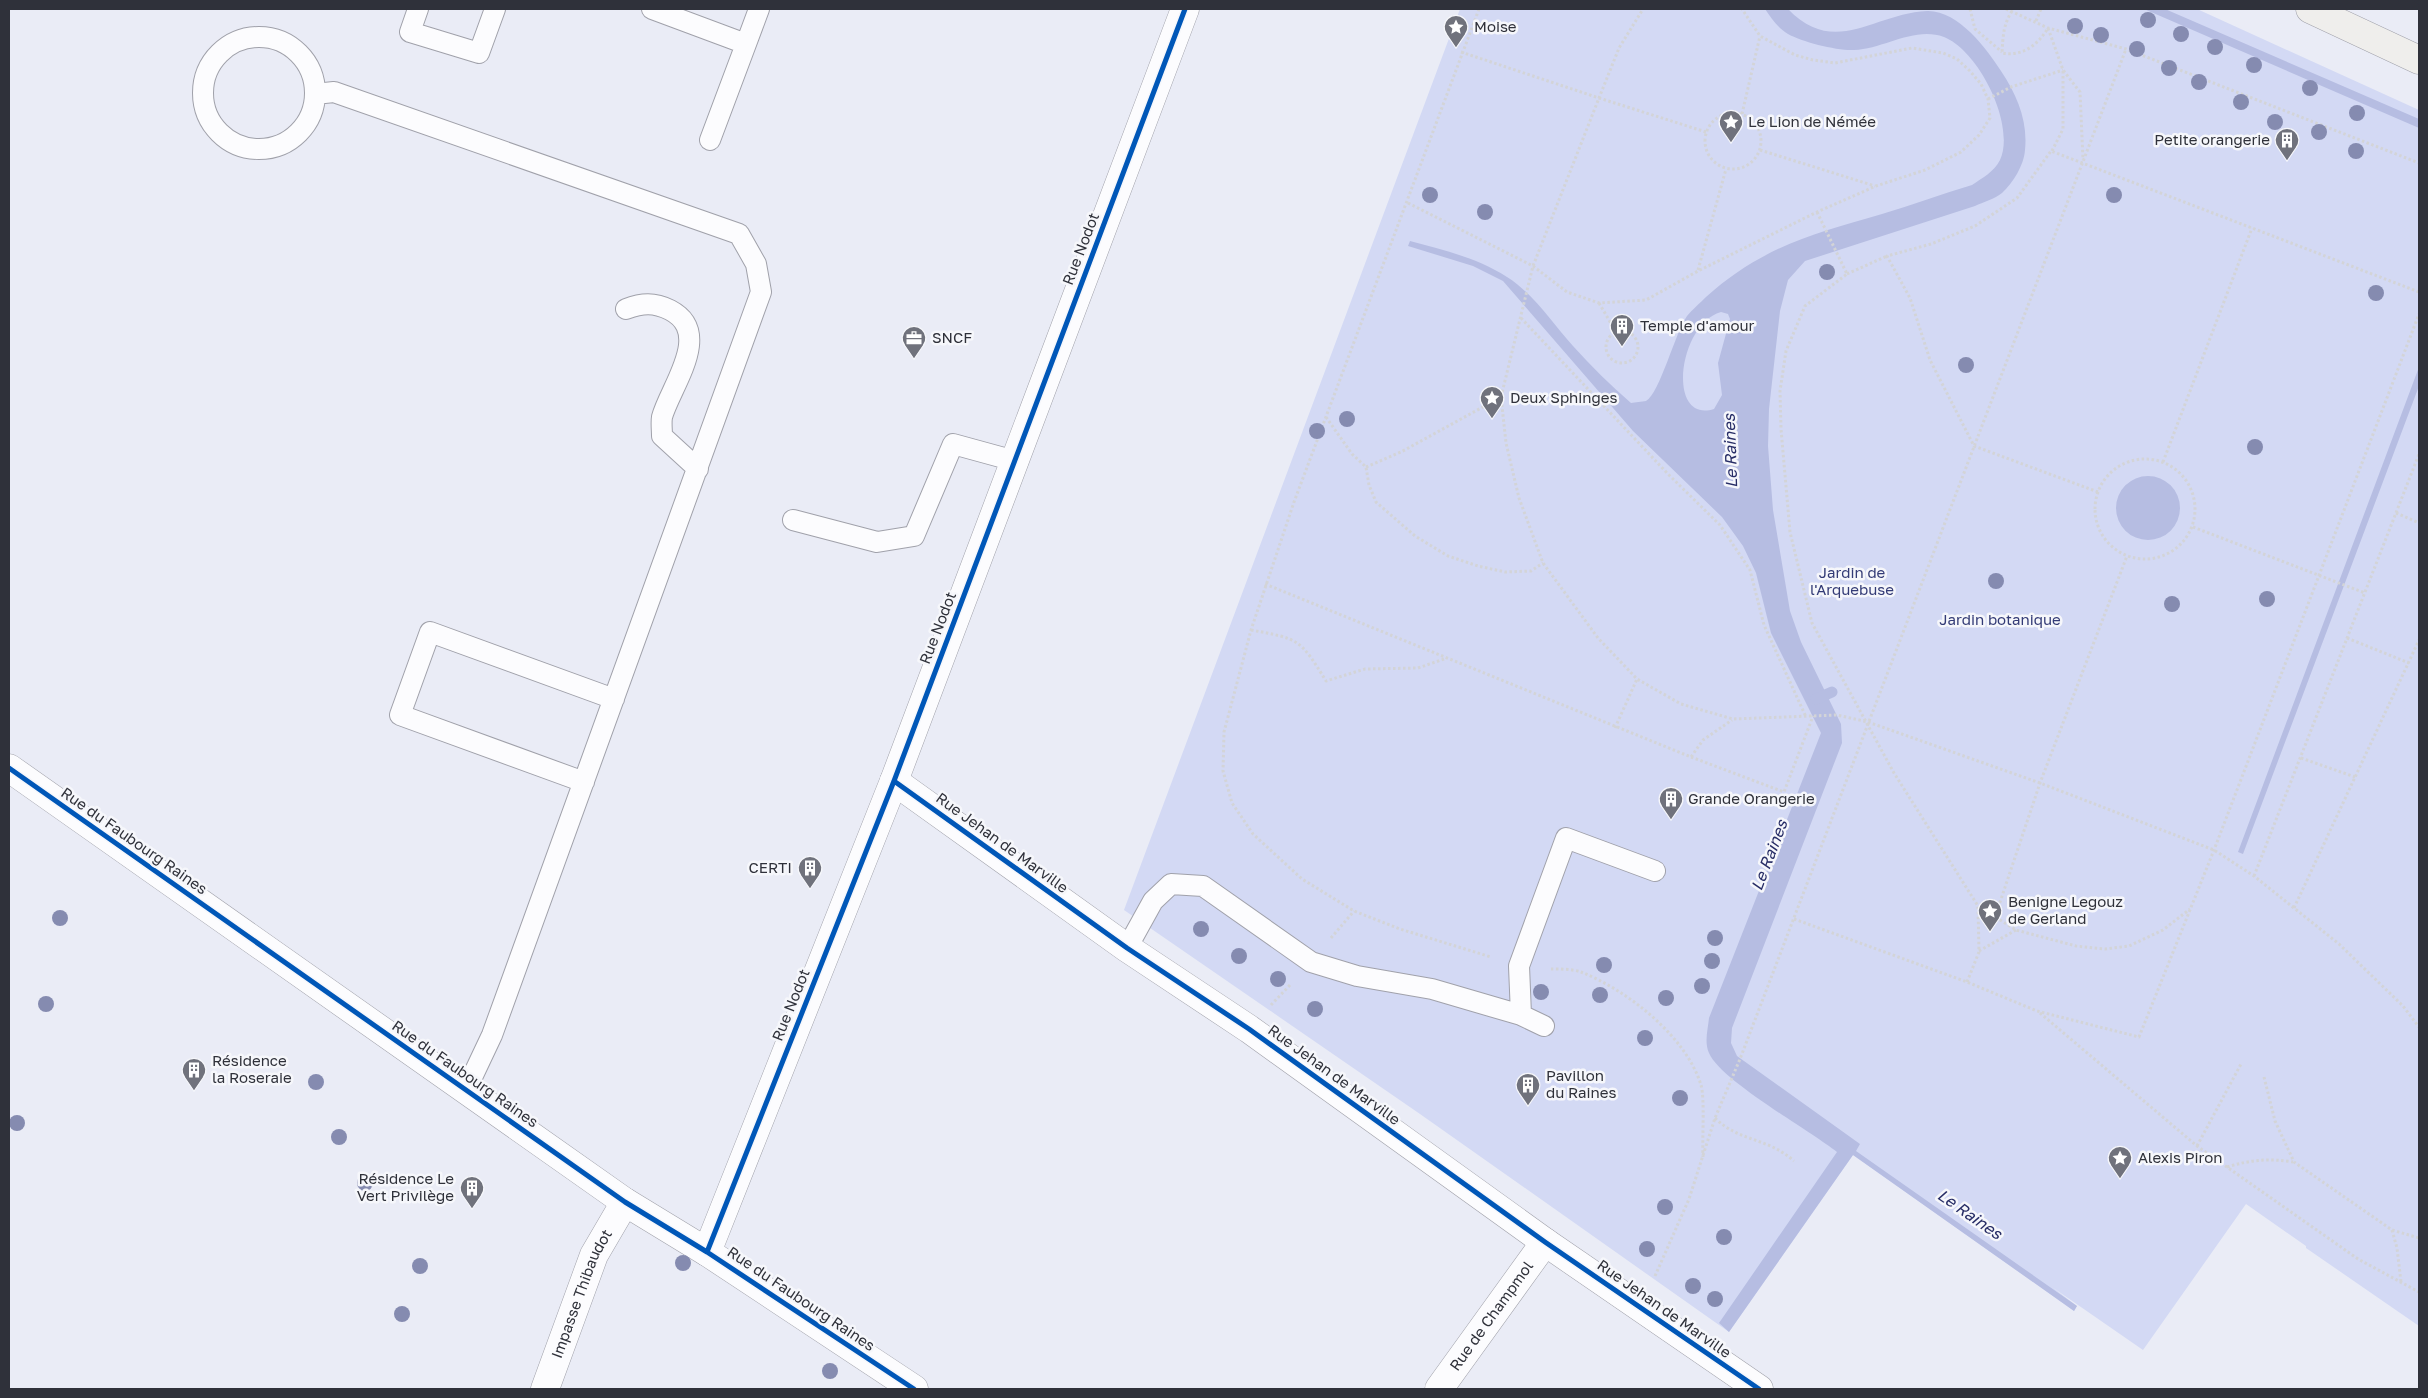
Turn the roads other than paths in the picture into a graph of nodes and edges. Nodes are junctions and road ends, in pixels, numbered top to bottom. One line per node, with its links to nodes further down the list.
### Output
1 (418, 9): 2 (lane)
2 (495, 9)
3 (652, 9): 7 (lane)
4 (759, 9): 7 (lane)
5 (1185, 9): 12 (street, Rue Nodot)
6 (2310, 9): 8 (main road)
7 (746, 44): 10 (lane)
8 (2419, 60)
9 (316, 94): 9 (lane); 13 (lane)
10 (710, 140)
11 (626, 309): 13 (lane)
12 (1015, 461): 14 (lane); 17 (street, Rue Nodot)
13 (698, 469): 15 (lane)
14 (793, 520)
15 (614, 699): 18 (lane); 18 (lane)
16 (9, 768): 23 (street, Rue du Faubourg Raines)
17 (894, 781): 20 (street, Rue Jehan de Marville); 26 (street, Rue Nodot)
18 (584, 782): 23 (lane)
19 (1655, 871): 21 (lane)
20 (1127, 948): 21 (lane); 25 (street, Rue Jehan de Marville)
21 (1521, 1015): 22 (lane)
22 (1544, 1026)
23 (466, 1090): 24 (street, Rue du Faubourg Raines)
24 (625, 1202): 26 (street, Rue du Faubourg Raines); 27 (street, Impasse Thibaudot)
25 (1545, 1242): 29 (street, Rue de Champmol); 30 (street, Rue Jehan de Marville)
26 (707, 1252): 28 (street, Rue du Faubourg Raines)
27 (545, 1389)
28 (914, 1389)
29 (1439, 1389)
30 (1759, 1389)

